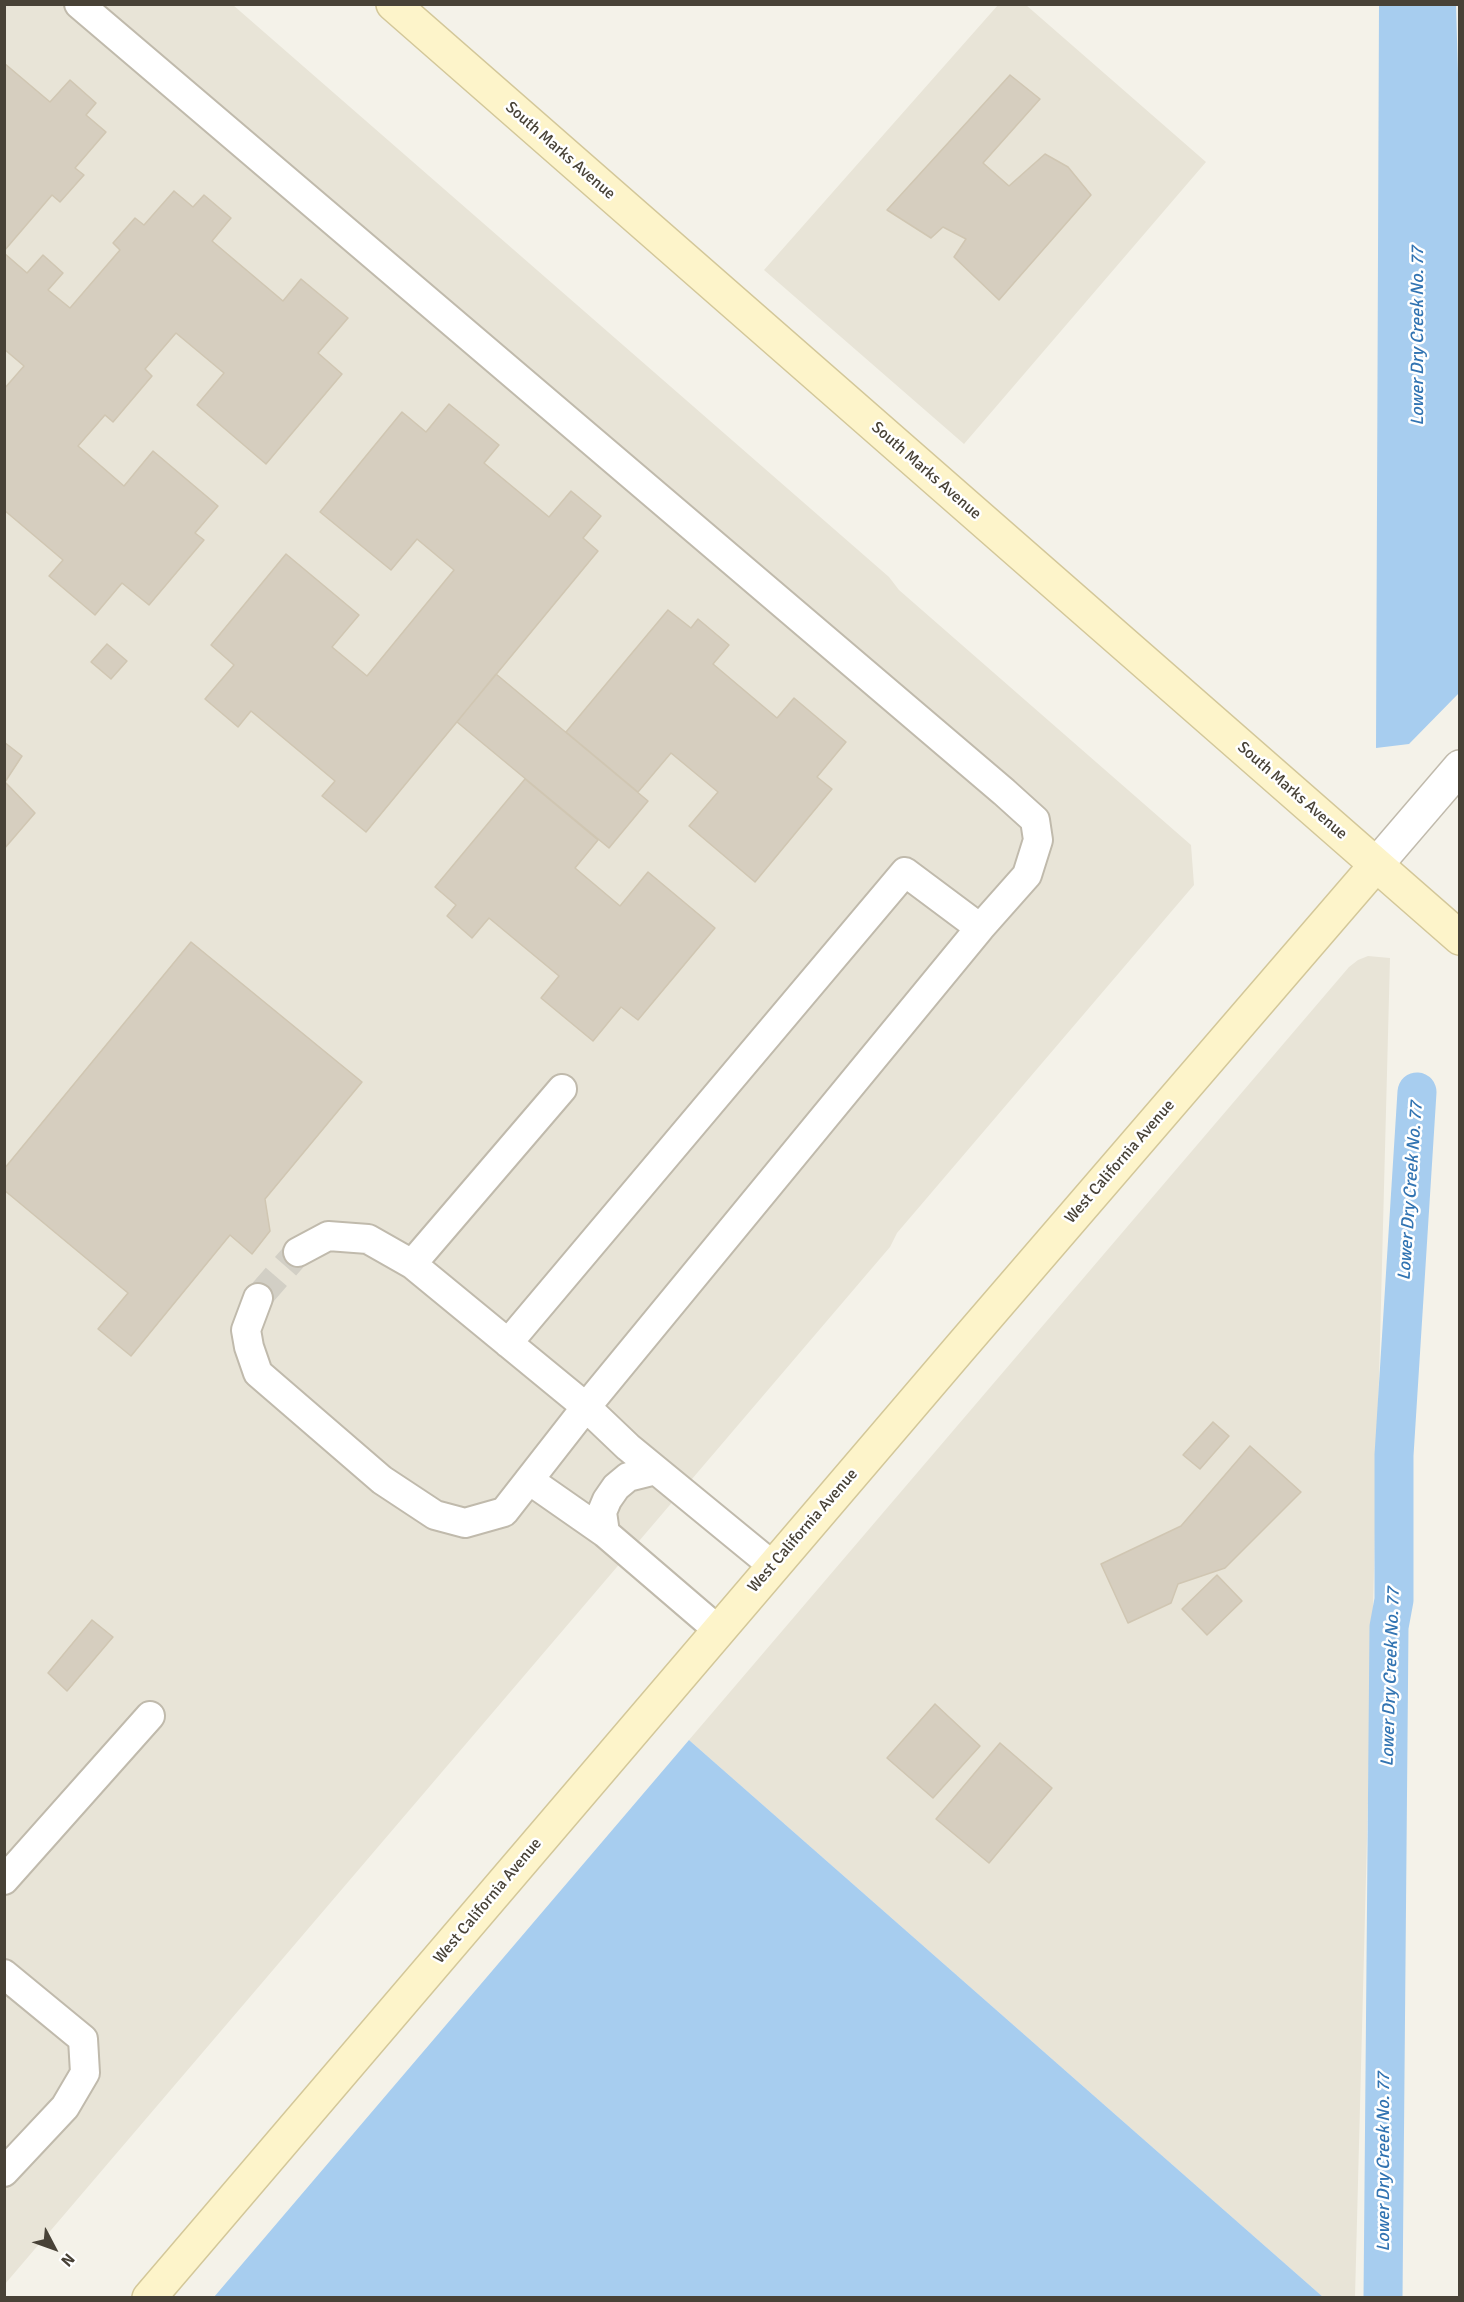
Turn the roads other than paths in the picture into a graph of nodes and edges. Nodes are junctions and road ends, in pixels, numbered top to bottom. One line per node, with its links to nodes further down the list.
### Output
1 (79, 4): 5 (street)
2 (393, 4): 4 (main road, South Marks Avenue)
3 (1460, 767): 4 (street, West California Avenue)
4 (1376, 865): 6 (main road, South Marks Avenue); 16 (main road, West California Avenue)
5 (980, 928): 11 (street); 12 (street)
6 (1460, 938)
7 (562, 1089): 9 (street)
8 (298, 1252): 9 (street)
9 (412, 1264): 11 (street)
10 (258, 1298): 14 (street)
11 (508, 1343): 12 (street)
12 (586, 1407): 13 (street); 14 (street)
13 (656, 1470): 15 (street); 16 (street)
14 (529, 1480): 15 (street)
15 (605, 1533): 17 (street)
16 (773, 1566): 17 (main road, West California Avenue)
17 (718, 1630): 22 (main road, West California Avenue)
18 (150, 1716): 19 (street)
19 (4, 1880)
20 (4, 1974): 21 (street)
21 (4, 2172)
22 (149, 2298)

